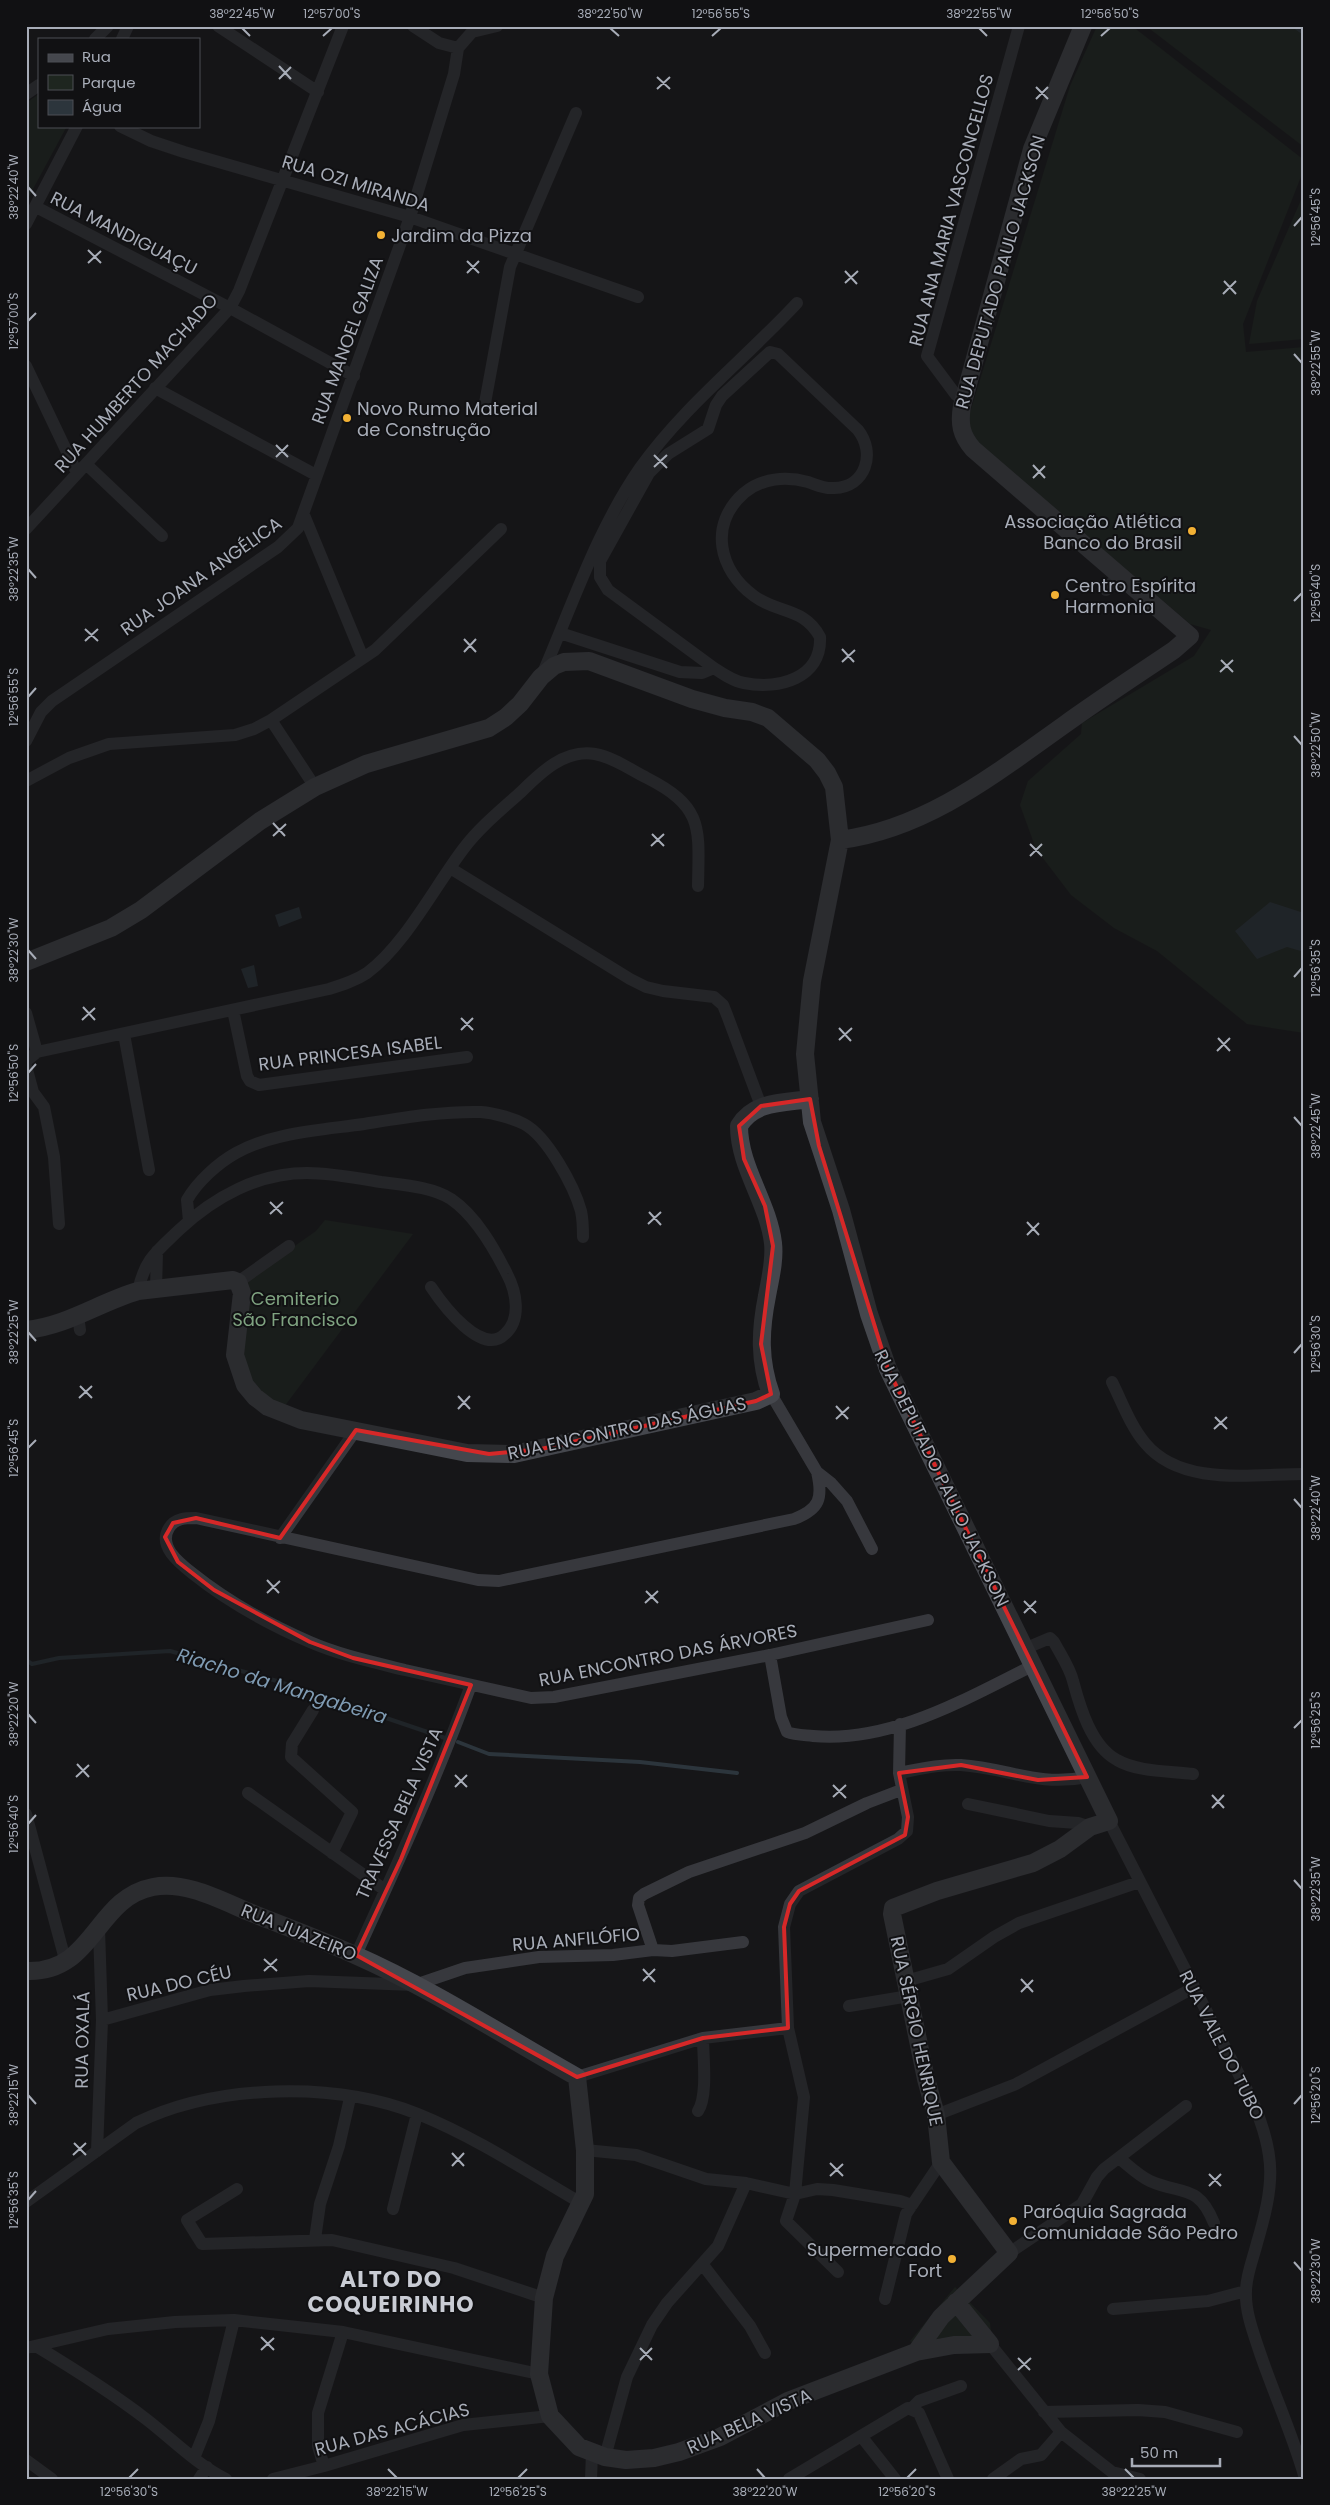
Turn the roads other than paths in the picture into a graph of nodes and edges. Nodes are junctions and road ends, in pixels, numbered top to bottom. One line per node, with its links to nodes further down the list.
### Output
1 (108, 26): 9 (street)
2 (128, 26): 10 (street)
3 (218, 26): 13 (street)
4 (343, 26): 13 (street, RUA HUMBERTO MACHADO)
5 (413, 26): 11 (street)
6 (497, 26): 11 (street)
7 (1019, 26): 29 (street, RUA ANA MARIA VASCONCELLOS)
8 (1082, 26): 29 (main road, RUA DEPUTADO PAULO JACKSON)
9 (96, 38)
10 (122, 38)
11 (458, 48): 20 (street, RUA MANOEL GALIZA)
12 (38, 86): 14 (street)
13 (318, 92): 18 (street, RUA HUMBERTO MACHADO)
14 (26, 94)
15 (576, 113): 22 (street)
16 (76, 128): 19 (street)
17 (124, 128): 18 (street, RUA OZI MIRANDA)
18 (282, 179): 20 (street, RUA OZI MIRANDA); 25 (street, RUA HUMBERTO MACHADO)
19 (36, 207): 21 (street); 25 (street, RUA MANDIGUAÇU)
20 (410, 217): 22 (street, RUA OZI MIRANDA); 27 (street, RUA MANOEL GALIZA)
21 (26, 224)
22 (515, 253): 23 (street, RUA OZI MIRANDA); 30 (street)
23 (638, 297)
24 (798, 303): 39 (street)
25 (230, 308): 27 (street, RUA MANDIGUAÇU); 28 (street, RUA HUMBERTO MACHADO)
26 (26, 366): 31 (street)
27 (354, 376): 32 (street, RUA MANOEL GALIZA)
28 (155, 388): 31 (street, RUA HUMBERTO MACHADO); 32 (street)
29 (960, 397): 37 (main road, RUA DEPUTADO PAULO JACKSON)
30 (485, 403)
31 (81, 469): 35 (street, RUA HUMBERTO MACHADO); 36 (street)
32 (316, 475): 33 (street, RUA MANOEL GALIZA)
33 (304, 515): 40 (street); 44 (street, RUA JOANA ANGÉLICA)
34 (501, 528): 40 (street)
35 (26, 529)
36 (162, 536)
37 (1119, 574): 38 (street); 48 (main road, RUA DEPUTADO PAULO JACKSON)
38 (1106, 590)
39 (560, 633): 41 (street); 42 (street)
40 (363, 658): 43 (street)
41 (714, 668): 41 (street)
42 (541, 677): 47 (main road); 48 (main road)
43 (271, 720): 46 (street); 47 (street)
44 (26, 741)
45 (26, 771): 46 (street)
46 (26, 781)
47 (315, 787): 51 (main road)
48 (840, 840): 56 (main road, RUA DEPUTADO PAULO JACKSON)
49 (450, 868): 50 (street); 52 (street); 62 (street)
50 (698, 886)
51 (26, 962)
52 (233, 1010): 54 (street); 57 (street, RUA PRINCESA ISABEL)
53 (26, 1013): 55 (street)
54 (124, 1034): 55 (street); 63 (street)
55 (37, 1052): 58 (street)
56 (804, 1054): 60 (main road, RUA DEPUTADO PAULO JACKSON); 61 (main road, RUA DEPUTADO PAULO JACKSON)
57 (467, 1057)
58 (26, 1061)
59 (26, 1066): 65 (street)
60 (810, 1099): 61 (main road); 82 (main road, RUA DEPUTADO PAULO JACKSON)
61 (791, 1102): 62 (main road)
62 (761, 1106): 75 (main road)
63 (149, 1170)
64 (189, 1221): 66 (street); 68 (street); 70 (street)
65 (58, 1224)
66 (583, 1237)
67 (289, 1246): 69 (street)
68 (157, 1250): 71 (street); 72 (street)
69 (238, 1282): 71 (main road); 76 (main road, RUA ENCONTRO DAS ÁGUAS)
70 (431, 1287)
71 (156, 1289): 72 (main road)
72 (138, 1291): 73 (main road)
73 (26, 1330)
74 (1112, 1382): 78 (street)
75 (771, 1394): 76 (main road, RUA ENCONTRO DAS ÁGUAS); 77 (street)
76 (356, 1430): 79 (street)
77 (817, 1472): 79 (street, RUA ENCONTRO DAS ÁRVORES); 80 (street)
78 (1304, 1474)
79 (280, 1538): 85 (street, RUA ENCONTRO DAS ÁRVORES)
80 (872, 1549)
81 (928, 1620): 83 (street, RUA ENCONTRO DAS ÁRVORES)
82 (1024, 1649): 84 (main road, RUA DEPUTADO PAULO JACKSON); 89 (street)
83 (770, 1656): 85 (street, RUA ENCONTRO DAS ÁRVORES); 87 (street)
84 (1032, 1666): 87 (street); 90 (main road, RUA VALE DO TUBO)
85 (471, 1685): 99 (street, TRAVESSA BELA VISTA)
86 (313, 1710): 97 (street)
87 (900, 1724): 88 (street)
88 (899, 1773): 90 (street); 91 (street)
89 (1193, 1774)
90 (1087, 1777): 95 (main road, RUA VALE DO TUBO)
91 (901, 1790): 102 (street); 111 (street)
92 (248, 1793): 97 (street)
93 (968, 1804): 96 (street)
94 (26, 1814): 104 (street)
95 (1108, 1821): 96 (main road); 98 (street, RUA VALE DO TUBO)
96 (1090, 1827): 107 (main road, RUA SÉRGIO HENRIQUE)
97 (332, 1853): 99 (street)
98 (1139, 1882): 107 (street); 108 (street, RUA VALE DO TUBO)
99 (385, 1890): 103 (street, TRAVESSA BELA VISTA)
100 (98, 1930): 103 (main road, RUA JUAZEIRO); 104 (main road, RUA JUAZEIRO); 110 (street, RUA OXALÁ)
101 (743, 1942): 102 (street, RUA ANFILÓFIO)
102 (653, 1950): 106 (street, RUA ANFILÓFIO)
103 (356, 1955): 106 (main road, RUA JUAZEIRO)
104 (66, 1963): 105 (main road, RUA JUAZEIRO)
105 (26, 1971)
106 (415, 1985): 110 (street, RUA DO CÉU); 113 (main road, RUA JUAZEIRO)
107 (907, 1988): 109 (street); 118 (main road, RUA SÉRGIO HENRIQUE)
108 (1193, 1988): 118 (street); 135 (street, RUA VALE DO TUBO)
109 (850, 2006)
110 (102, 2020): 120 (street, RUA OXALÁ)
111 (788, 2028): 112 (street); 125 (street)
112 (703, 2038): 113 (street); 116 (street)
113 (577, 2077): 119 (main road, RUA BELA VISTA)
114 (350, 2098): 117 (street); 120 (street); 131 (street)
115 (1186, 2106): 121 (street)
116 (698, 2110)
117 (417, 2114): 127 (street); 129 (street)
118 (936, 2115): 122 (main road, RUA SÉRGIO HENRIQUE)
119 (585, 2150): 123 (street); 127 (main road, RUA BELA VISTA)
120 (96, 2151): 126 (street)
121 (1119, 2158): 130 (street); 132 (street)
122 (941, 2162): 128 (street); 132 (main road)
123 (746, 2183): 125 (street); 133 (street)
124 (237, 2189): 131 (street)
125 (795, 2194): 128 (street); 134 (street)
126 (26, 2202)
127 (581, 2203): 136 (main road, RUA BELA VISTA)
128 (912, 2205): 137 (street)
129 (393, 2209)
130 (1214, 2224)
131 (315, 2239): 136 (street)
132 (1009, 2254): 138 (main road)
133 (703, 2266): 145 (street); 154 (street)
134 (838, 2272)
135 (1246, 2292): 139 (street); 160 (street, RUA VALE DO TUBO)
136 (544, 2298): 146 (main road, RUA BELA VISTA)
137 (885, 2299)
138 (956, 2302): 142 (main road); 144 (main road)
139 (1113, 2309)
140 (234, 2320): 141 (street); 143 (street); 155 (street)
141 (342, 2332): 146 (street); 157 (street)
142 (990, 2344): 144 (main road, RUA BELA VISTA); 149 (street)
143 (31, 2347): 155 (street)
144 (916, 2352): 154 (main road, RUA BELA VISTA)
145 (765, 2353)
146 (539, 2374): 150 (main road, RUA BELA VISTA)
147 (961, 2386): 148 (street)
148 (916, 2410): 153 (street); 168 (street)
149 (1044, 2412): 151 (street); 152 (street)
150 (550, 2416): 154 (main road, RUA BELA VISTA); 157 (street, RUA DAS ACÁCIAS)
151 (1061, 2432): 159 (street); 169 (street)
152 (1237, 2432)
153 (860, 2436): 166 (street); 167 (street)
154 (598, 2455): 165 (street)
155 (194, 2458): 158 (street)
156 (26, 2460): 161 (street)
157 (324, 2466): 164 (street, RUA DAS ACÁCIAS)
158 (207, 2468): 162 (street); 163 (street)
159 (1113, 2475): 170 (street)
160 (1304, 2475)
161 (52, 2479)
162 (199, 2479)
163 (226, 2479)
164 (273, 2479)
165 (591, 2479)
166 (789, 2479)
167 (895, 2479)
168 (948, 2479)
169 (993, 2479)
170 (1140, 2479)

